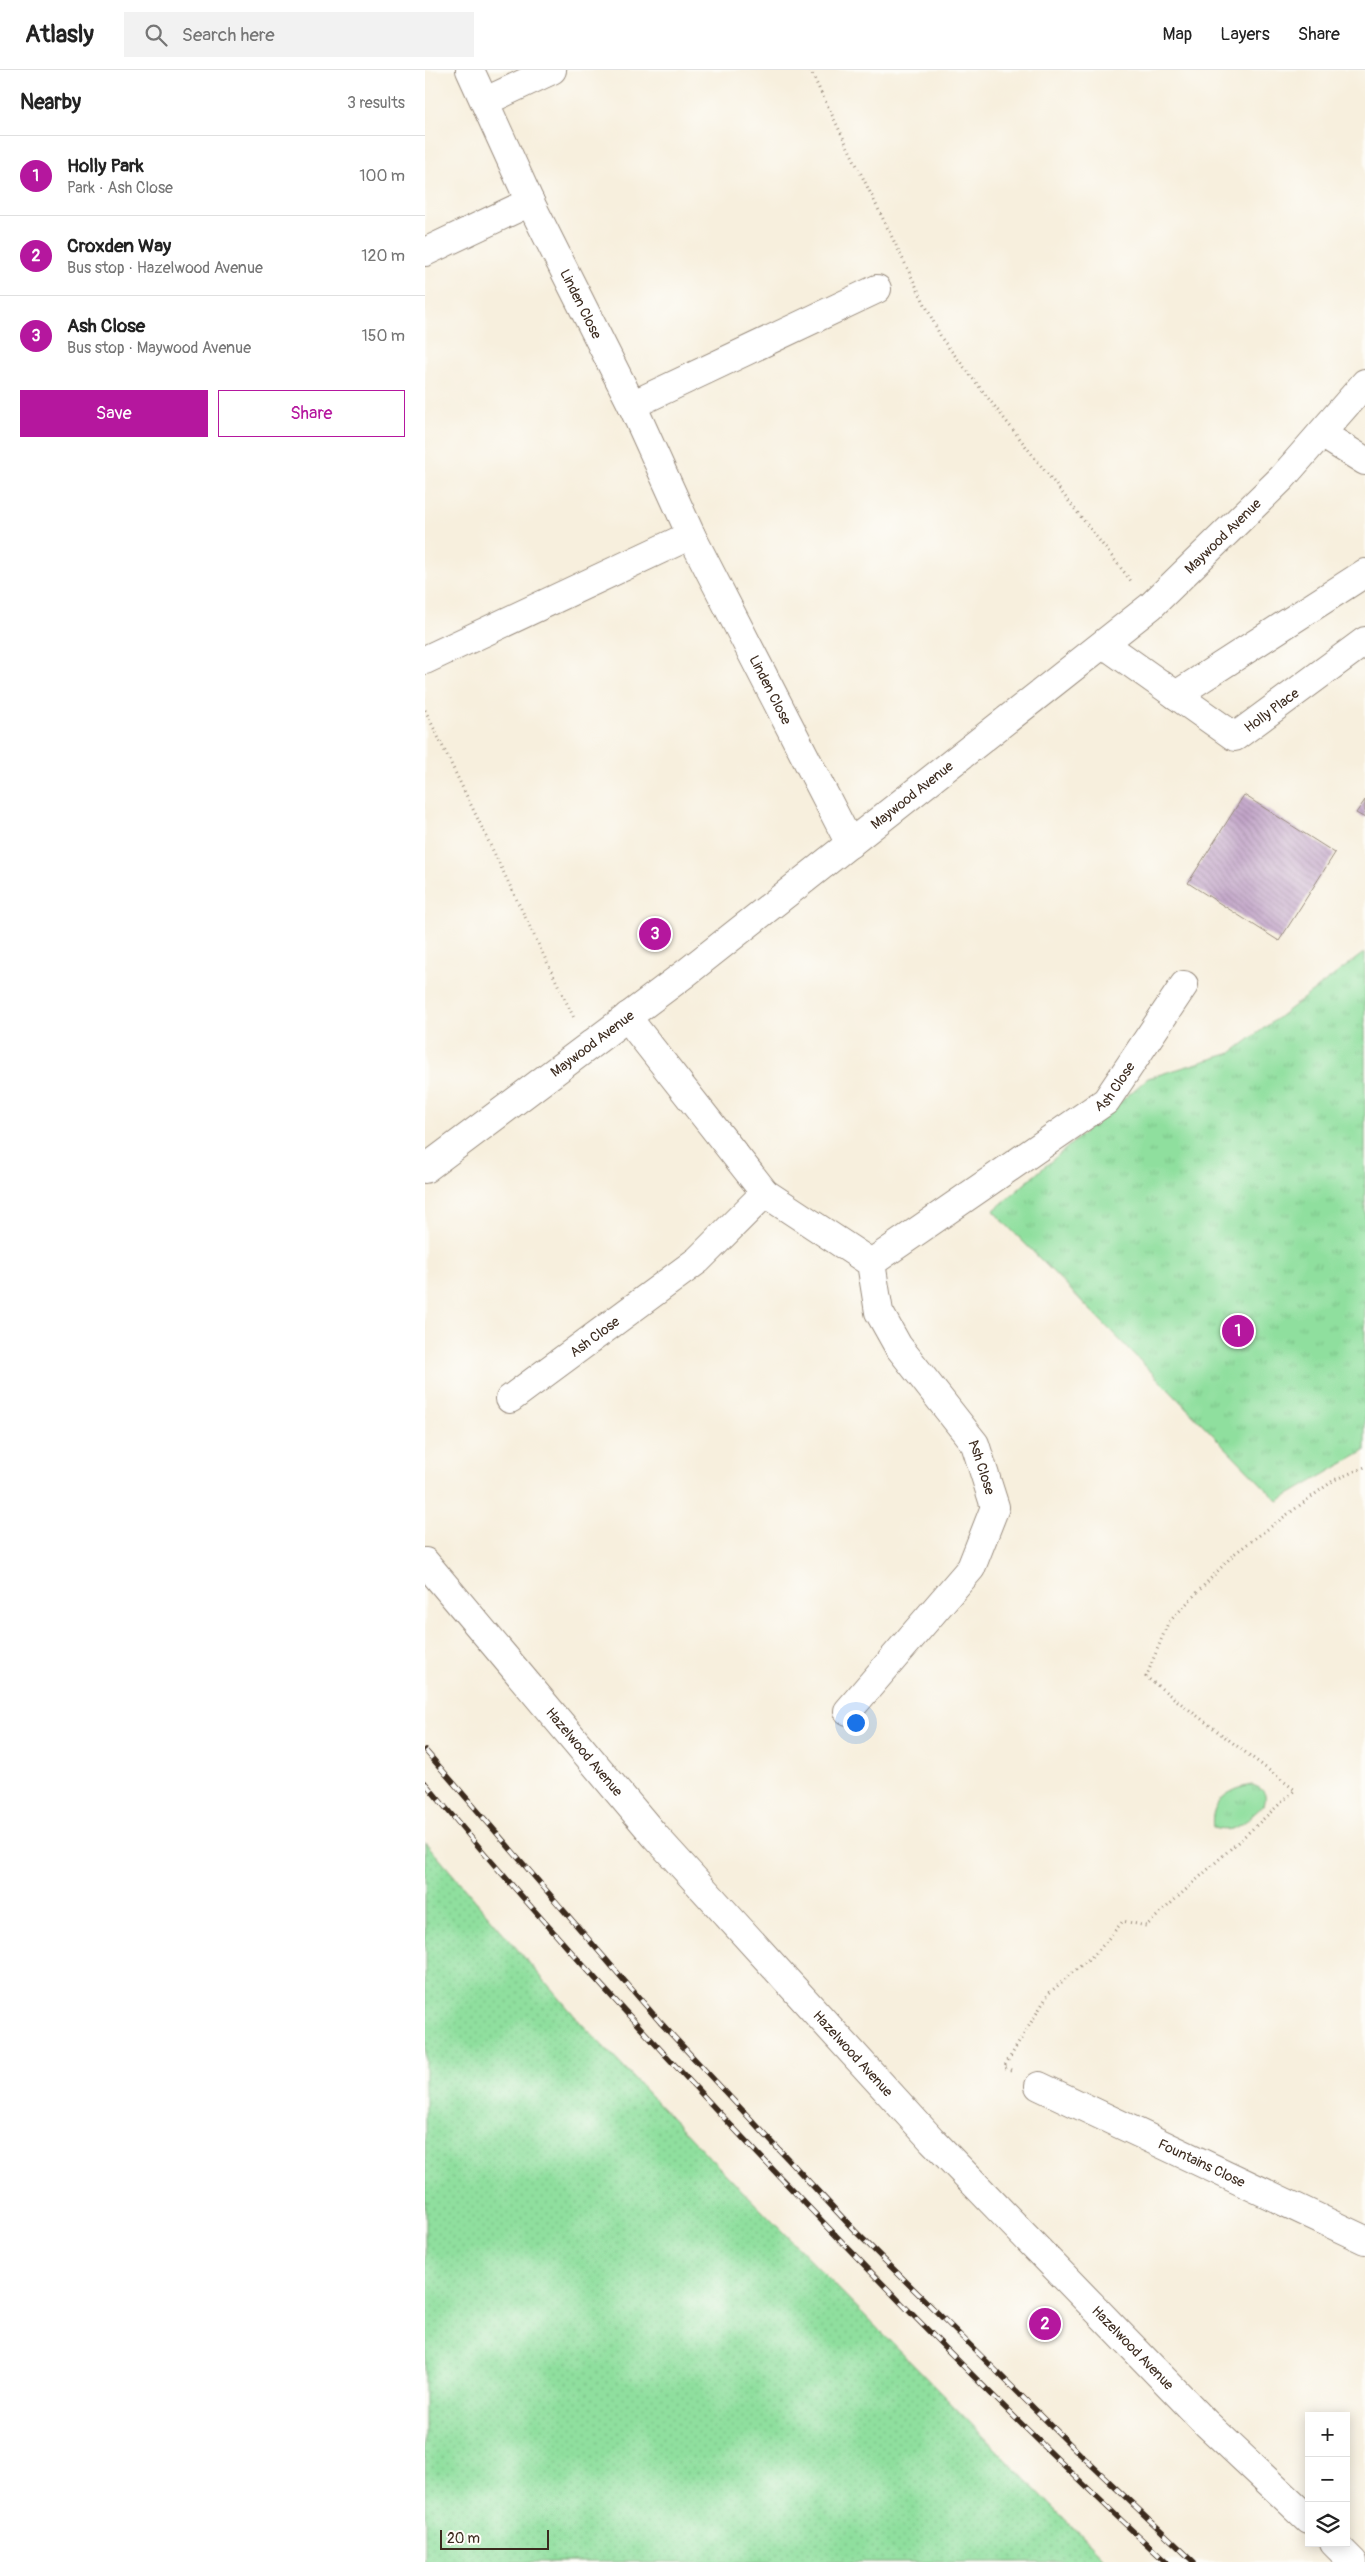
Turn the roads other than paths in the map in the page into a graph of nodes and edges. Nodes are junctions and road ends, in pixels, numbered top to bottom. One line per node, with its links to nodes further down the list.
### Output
1 (470, 70): 3 (street, Linden Close)
2 (552, 70): 3 (street)
3 (486, 102): 4 (street, Linden Close)
4 (530, 202): 5 (street); 8 (street, Linden Close)
5 (425, 252)
6 (877, 289): 8 (street)
7 (1365, 383): 9 (street, Maywood Avenue)
8 (632, 405): 11 (street, Linden Close)
9 (1322, 434): 10 (street); 14 (street, Maywood Avenue)
10 (1365, 461)
11 (691, 536): 15 (street); 17 (street, Linden Close)
12 (1365, 573): 16 (street)
13 (1365, 640): 16 (street, Holly Place)
14 (1104, 644): 16 (street, Holly Place); 17 (street, Maywood Avenue)
15 (425, 660)
16 (1176, 695)
17 (849, 844): 19 (street, Maywood Avenue)
18 (1184, 986): 22 (street, Ash Close)
19 (628, 1016): 20 (street, Maywood Avenue); 21 (street)
20 (425, 1169)
21 (765, 1193): 22 (street); 23 (street, Ash Close)
22 (871, 1263): 25 (street, Ash Close)
23 (510, 1399)
24 (425, 1562): 28 (street, Hazelwood Avenue)
25 (849, 1711)
26 (1039, 2086): 27 (street, Fountains Close)
27 (1365, 2240)
28 (1305, 2516)
29 (1337, 2547): 30 (street)
30 (1353, 2562)

